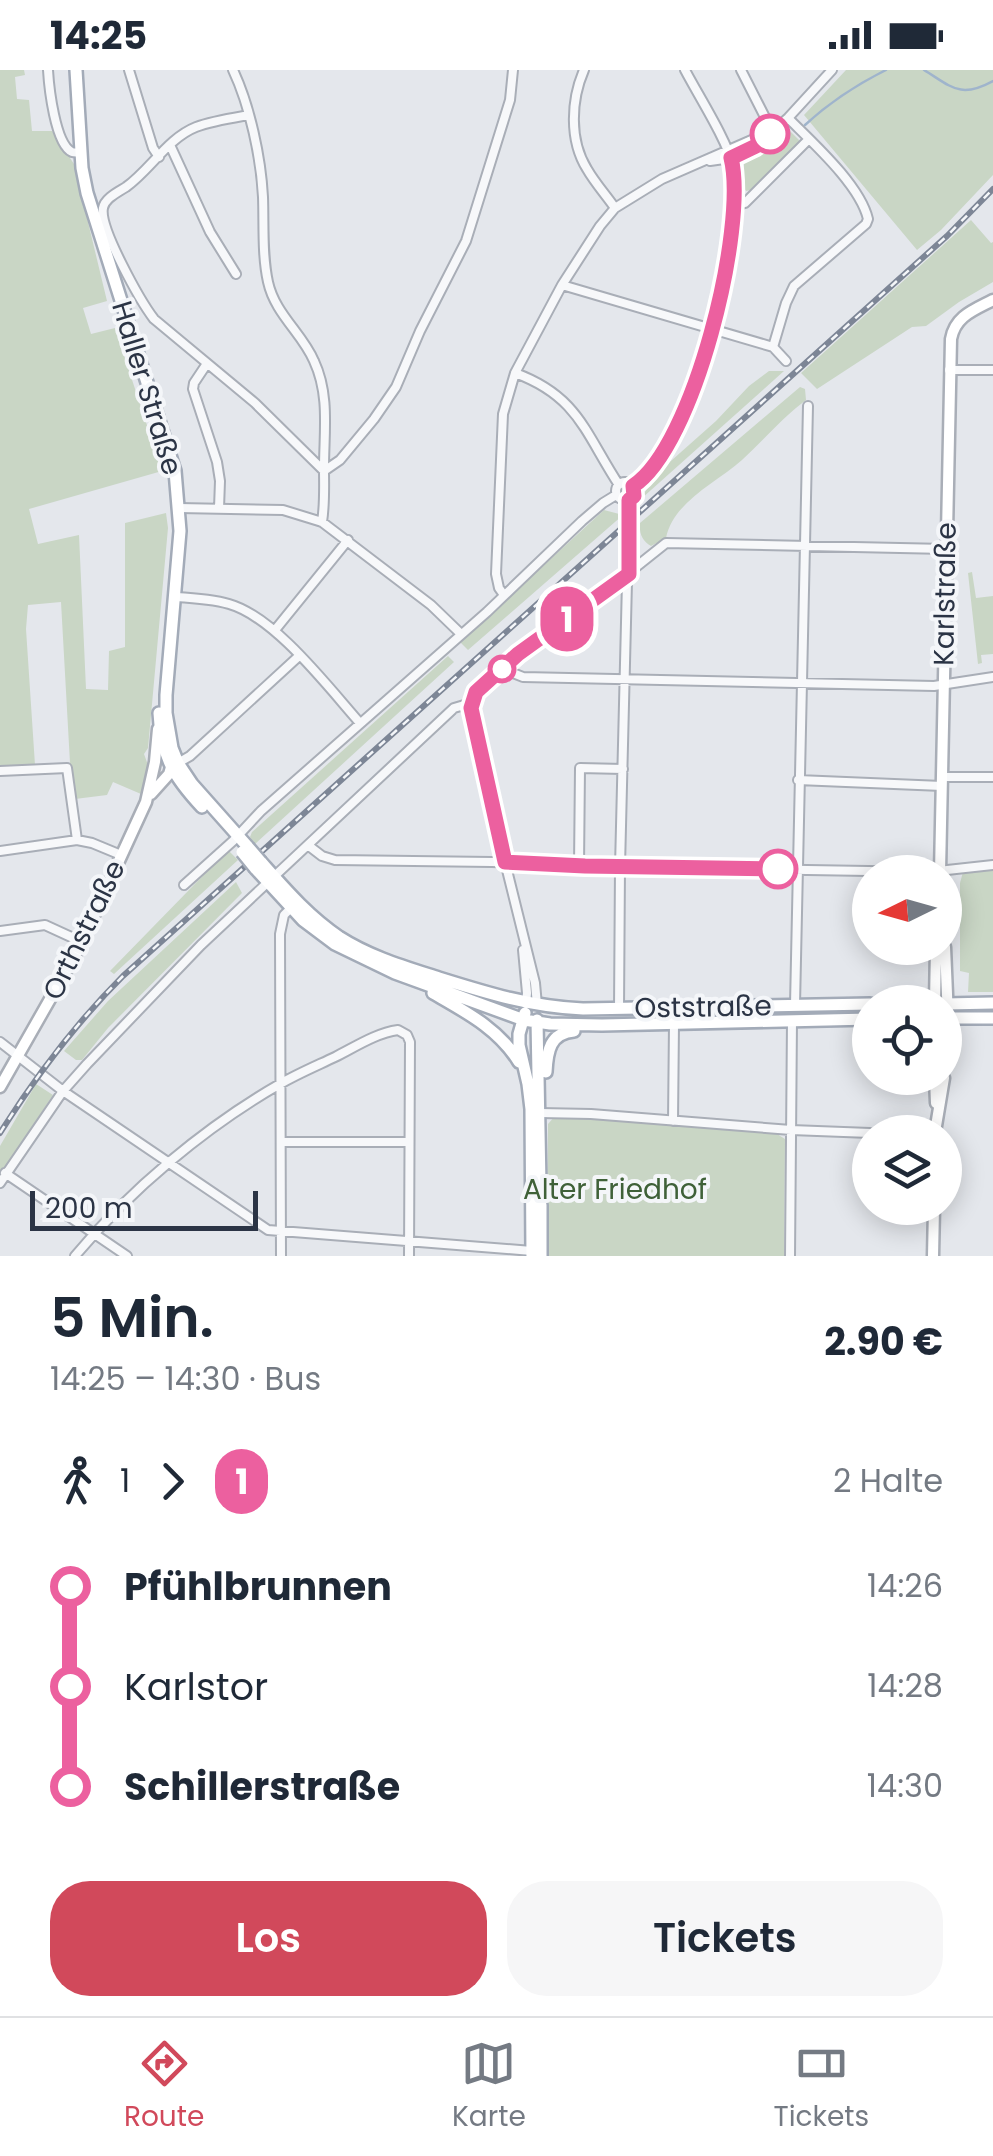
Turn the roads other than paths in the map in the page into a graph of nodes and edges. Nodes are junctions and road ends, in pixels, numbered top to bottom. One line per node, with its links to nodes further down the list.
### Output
1 (48, 70): 15 (street)
2 (76, 70): 15 (main road, Haller Straße)
3 (129, 70): 17 (street)
4 (233, 70): 10 (street)
5 (514, 70): 31 (street)
6 (584, 70): 19 (street)
7 (685, 70): 16 (street)
8 (742, 70): 12 (street)
9 (832, 70): 11 (street)
10 (249, 115): 14 (street); 31 (street)
11 (788, 118): 12 (street); 13 (street)
12 (772, 130): 16 (street)
13 (808, 140): 18 (street); 24 (street)
14 (170, 146): 17 (street); 20 (street)
15 (81, 153): 35 (main road, Haller Straße)
16 (729, 153): 18 (street); 19 (street)
17 (159, 157): 26 (street)
18 (734, 206): 23 (street)
19 (615, 208): 21 (street)
20 (236, 274)
21 (562, 285): 23 (street); 29 (street)
22 (993, 300): 27 (street, Karlstraße)
23 (712, 330): 24 (street); 32 (street)
24 (774, 347): 25 (street)
25 (786, 361)
26 (206, 365): 31 (street); 36 (street)
27 (949, 370): 28 (street); 40 (street, Karlstraße)
28 (993, 370)
29 (514, 373): 33 (street); 42 (street)
30 (808, 406): 39 (street)
31 (324, 471): 37 (street)
32 (633, 486): 33 (street); 34 (street)
33 (618, 490): 34 (street); 42 (street)
34 (629, 500): 41 (street)
35 (179, 508): 36 (street, Haller Straße); 43 (main road)
36 (219, 508): 37 (street, Haller Straße)
37 (322, 522): 38 (street, Haller Straße)
38 (348, 540): 44 (street); 45 (street, Haller Straße)
39 (804, 545): 40 (street); 41 (street); 51 (street)
40 (946, 549): 52 (street, Karlstraße)
41 (629, 574): 48 (street); 50 (street)
42 (504, 595): 45 (street)
43 (176, 597): 44 (street); 46 (main road)
44 (275, 630): 47 (street)
45 (462, 634): 55 (street)
46 (168, 655): 54 (main road); 56 (main road)
47 (300, 656): 55 (street); 56 (street)
48 (503, 669): 50 (street); 53 (street)
49 (993, 677): 52 (street)
50 (624, 680): 51 (street); 57 (street)
51 (801, 682): 52 (street); 61 (street)
52 (943, 686): 62 (street, Karlstraße)
53 (471, 703): 66 (street); 70 (street)
54 (159, 714): 56 (main road); 60 (street, Orthstraße)
55 (360, 722): 64 (street)
56 (175, 765): 60 (street); 63 (street, Orthstraße); 64 (main road)
57 (624, 770): 72 (street); 73 (street)
58 (0, 771): 65 (street)
59 (993, 777): 62 (street)
60 (152, 778): 63 (street, Orthstraße)
61 (798, 780): 62 (street); 74 (street)
62 (942, 781): 68 (street, Karlstraße)
63 (146, 802): 69 (street, Orthstraße)
64 (235, 838): 77 (main road, bridge); 78 (street)
65 (77, 840): 67 (street); 69 (street)
66 (308, 846): 70 (street); 77 (street)
67 (0, 851)
68 (940, 855)
69 (121, 856): 81 (street, Orthstraße)
70 (505, 862): 72 (street); 86 (street)
71 (993, 865): 75 (street)
72 (579, 866): 73 (street)
73 (620, 866): 74 (street); 88 (street)
74 (796, 869): 76 (street); 87 (street)
75 (962, 869)
76 (852, 870)
77 (272, 881): 79 (main road); 86 (main road, Oststraße); 101 (street)
78 (184, 885)
79 (291, 908): 82 (main road); 99 (street)
80 (0, 931): 81 (street)
81 (82, 942): 97 (street, Orthstraße)
82 (395, 973): 93 (main road, Oststraße); 98 (main road)
83 (852, 1004): 87 (main road, Oststraße)
84 (962, 1004): 85 (main road)
85 (993, 1004)
86 (531, 1005): 88 (main road, Oststraße); 93 (main road)
87 (795, 1005): 88 (main road, Oststraße)
88 (619, 1009)
89 (962, 1018): 90 (main road)
90 (993, 1018)
91 (792, 1019): 92 (main road, Oststraße); 94 (main road, Oststraße); 104 (street)
92 (852, 1019)
93 (531, 1022): 95 (main road, Oststraße); 98 (main road); 102 (main road)
94 (674, 1024): 95 (main road, Oststraße); 103 (street)
95 (602, 1025): 102 (main road)
96 (0, 1042): 97 (street)
97 (18, 1057): 100 (street, Orthstraße); 101 (street)
98 (526, 1074): 115 (main road)
99 (280, 1084): 106 (street); 107 (street); 108 (street)
100 (0, 1087)
101 (63, 1091): 108 (street); 109 (street)
102 (540, 1111): 103 (street); 115 (main road)
103 (673, 1121): 104 (street)
104 (791, 1130): 105 (street); 120 (street)
105 (852, 1132)
106 (281, 1142): 107 (street); 112 (street)
107 (409, 1142): 114 (street)
108 (168, 1164): 112 (street); 113 (street)
109 (5, 1173): 110 (street); 113 (street)
110 (0, 1183)
111 (934, 1225): 121 (street)
112 (281, 1232): 114 (street); 118 (street)
113 (94, 1234): 116 (street); 117 (street)
114 (409, 1242): 115 (street); 119 (street)
115 (535, 1254)
116 (74, 1256)
117 (127, 1256)
118 (280, 1256)
119 (409, 1256)
120 (790, 1256)
121 (933, 1256)

